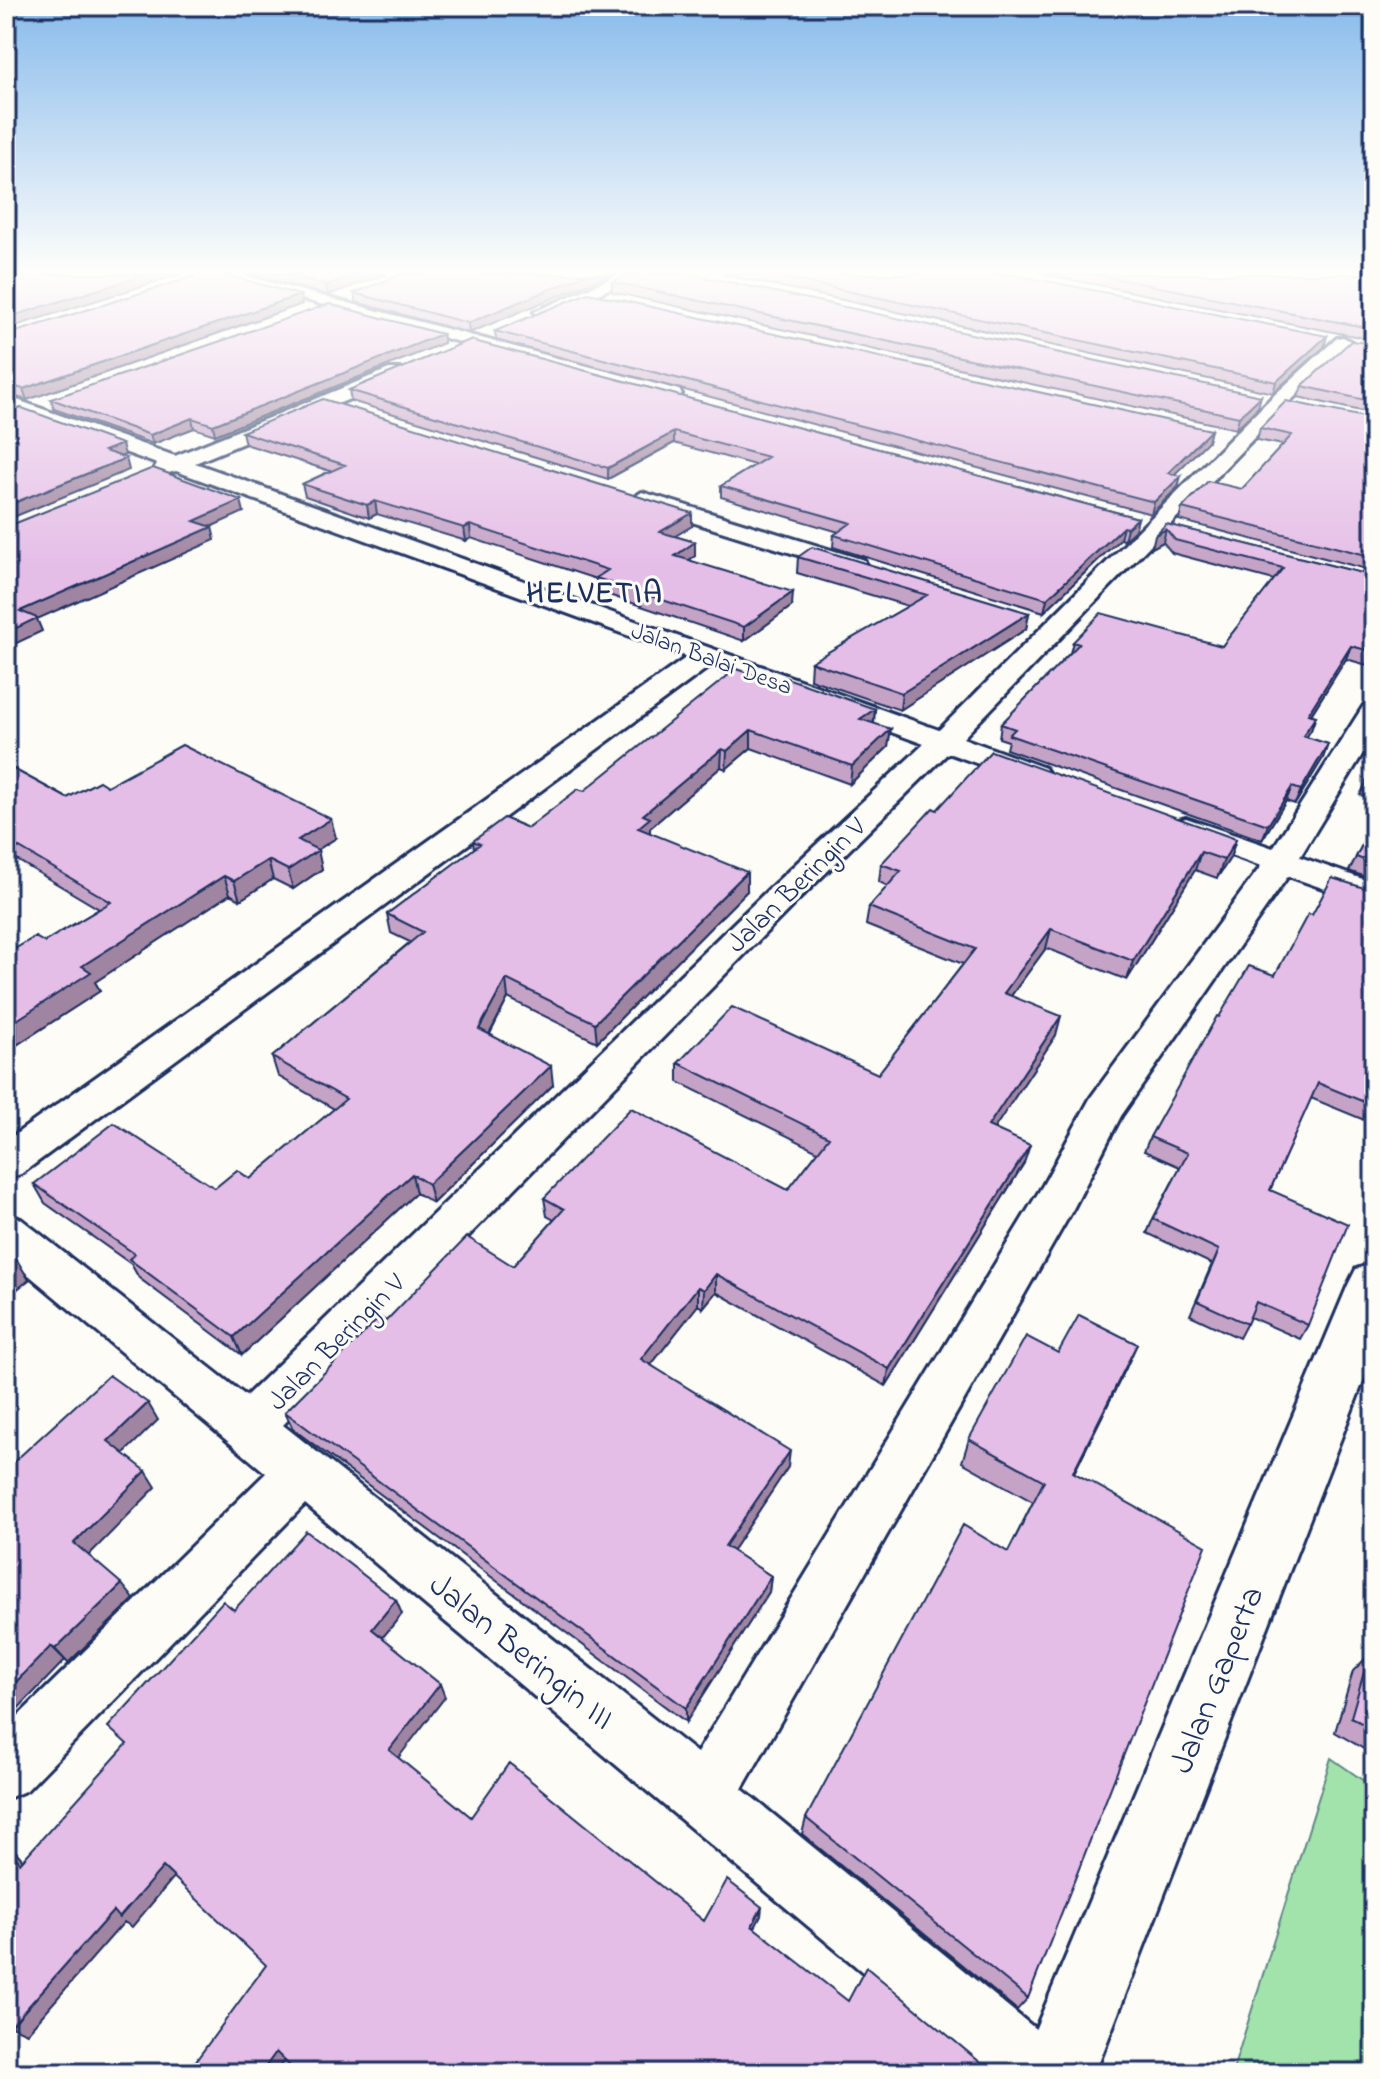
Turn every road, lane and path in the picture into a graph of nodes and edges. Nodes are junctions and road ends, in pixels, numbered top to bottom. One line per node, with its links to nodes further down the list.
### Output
1 (401, 371): 6 (street)
2 (588, 371): 4 (street)
3 (1314, 371): 15 (street, Jalan Beringin V)
4 (690, 399)
5 (55, 400): 7 (street)
6 (326, 402): 8 (street); 9 (street)
7 (13, 409): 9 (street, Jalan Balai Desa)
8 (357, 411)
9 (174, 464): 10 (street); 13 (street, Jalan Balai Desa)
10 (146, 475)
11 (615, 491): 12 (street)
12 (873, 571)
13 (706, 656): 15 (street, Jalan Balai Desa); 20 (street)
14 (1374, 711): 18 (street)
15 (944, 741): 16 (street, Jalan Balai Desa); 23 (street, Jalan Beringin V)
16 (1061, 783)
17 (1164, 820): 18 (street)
18 (1281, 862): 19 (street); 26 (street)
19 (1374, 895)
20 (6, 1163)
21 (6, 1231): 23 (street, Jalan Beringin III)
22 (1374, 1285): 28 (street, Jalan Gaperta)
23 (247, 1428): 24 (street, Jalan Beringin III)
24 (303, 1471): 25 (street); 26 (street, Jalan Beringin III)
25 (6, 1769)
26 (704, 1797): 27 (street, Jalan Beringin III)
27 (1036, 2073)
28 (1056, 2073)

